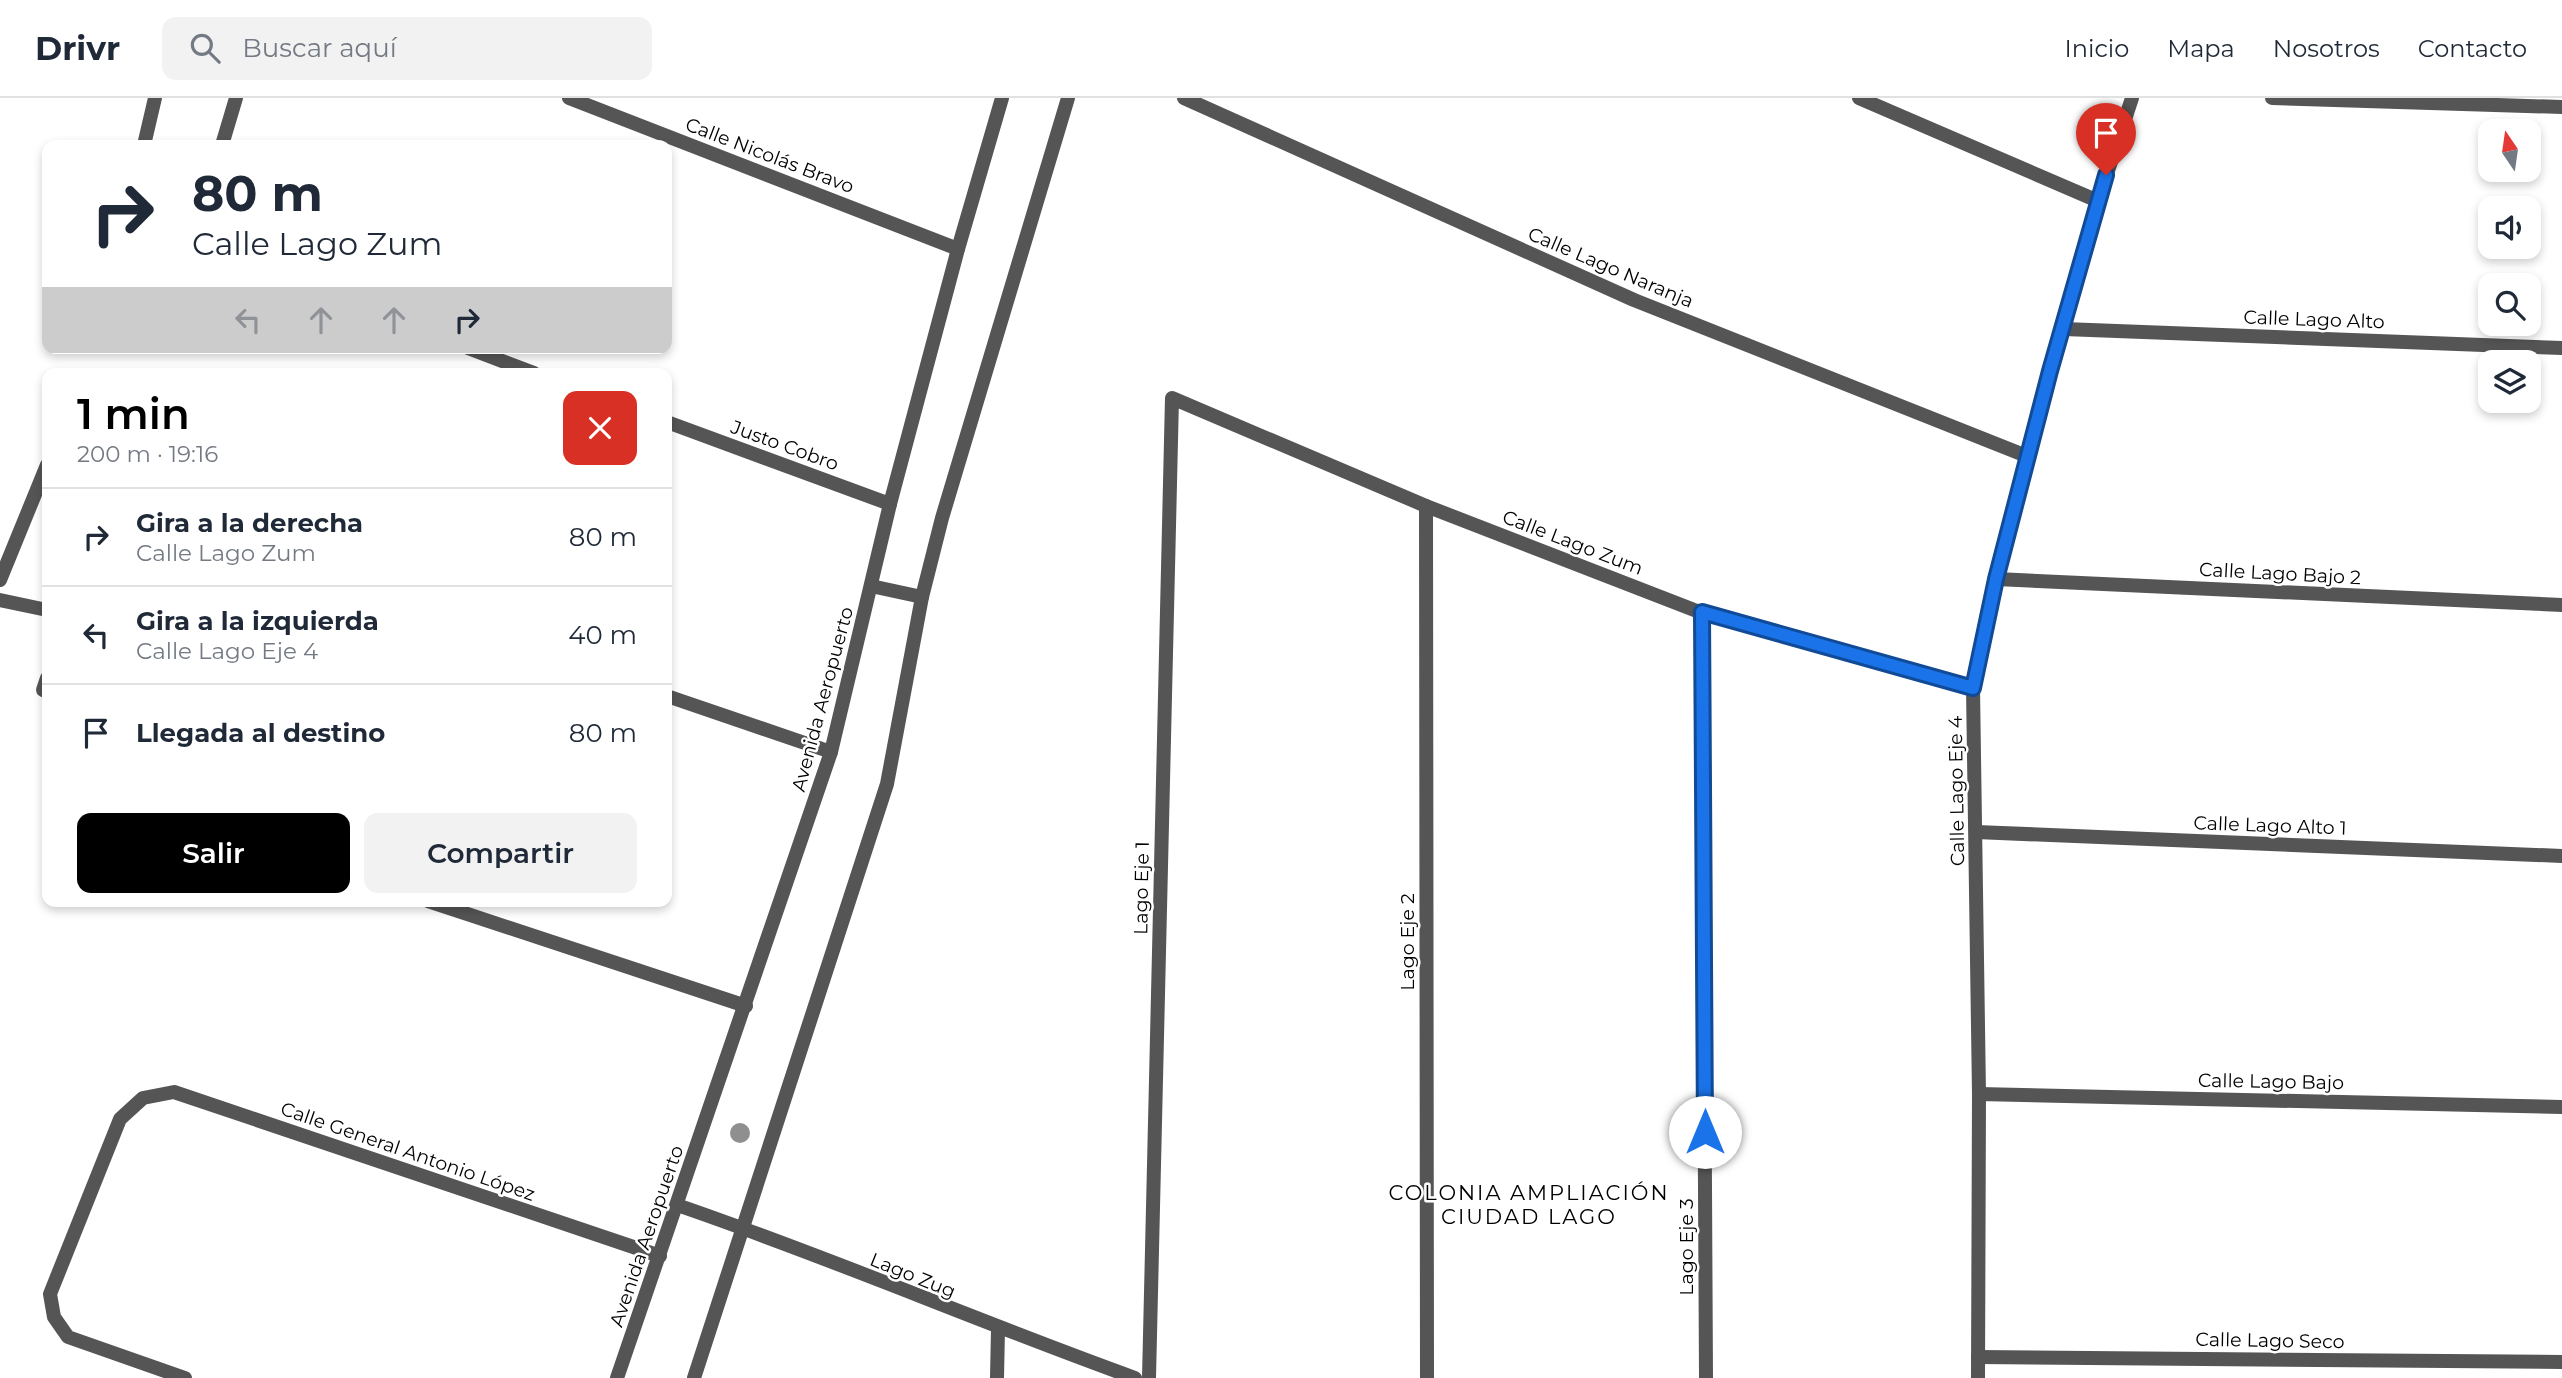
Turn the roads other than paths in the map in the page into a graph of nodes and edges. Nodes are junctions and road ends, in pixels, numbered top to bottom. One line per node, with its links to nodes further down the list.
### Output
1 (155, 98): 11 (street)
2 (236, 98): 12 (street)
3 (569, 98): 14 (street, Calle Nicolás Bravo)
4 (1002, 98): 14 (street, Avenida Aeropuerto)
5 (1068, 98): 28 (street)
6 (1184, 98): 21 (street, Calle Lago Naranja)
7 (1860, 98): 13 (street)
8 (2132, 98): 13 (street, Calle Lago Eje 4)
9 (2272, 98): 10 (street)
10 (2562, 107)
11 (145, 140)
12 (223, 140)
13 (2098, 201): 15 (street, Calle Lago Eje 4)
14 (958, 249): 23 (street, Avenida Aeropuerto)
15 (2064, 329): 16 (street, Calle Lago Alto); 21 (street, Calle Lago Eje 4)
16 (2562, 348)
17 (484, 354): 18 (street)
18 (521, 368)
19 (1172, 398): 24 (street, Calle Lago Zum); 53 (street, Lago Eje 1)
20 (672, 424): 23 (street, Justo Cobro)
21 (2029, 457): 25 (street, Calle Lago Eje 4)
22 (42, 477): 26 (street)
23 (890, 504): 27 (street, Avenida Aeropuerto)
24 (1426, 506): 32 (street, Calle Lago Zum); 54 (street, Lago Eje 2)
25 (1996, 579): 30 (street, Calle Lago Bajo 2); 33 (street, Calle Lago Eje 4)
26 (0, 580)
27 (871, 586): 28 (street); 35 (street, Avenida Aeropuerto)
28 (922, 597): 43 (street)
29 (0, 600): 31 (street)
30 (2562, 605)
31 (42, 609)
32 (1702, 612): 33 (street, Calle Lago Zum); 55 (street, Lago Eje 3)
33 (1973, 688): 36 (street, Calle Lago Eje 4)
34 (672, 697): 35 (street)
35 (831, 752): 39 (street, Avenida Aeropuerto)
36 (1976, 832): 37 (street, Calle Lago Alto 1); 40 (street, Calle Lago Eje 4)
37 (2562, 856)
38 (446, 907): 39 (street)
39 (746, 1006): 42 (street, Avenida Aeropuerto)
40 (1979, 1094): 41 (street, Calle Lago Bajo); 46 (street, Calle Lago Eje 4)
41 (2562, 1107)
42 (677, 1205): 43 (street, Lago Zug); 44 (street, Avenida Aeropuerto)
43 (745, 1228): 45 (street, Lago Zug); 50 (street)
44 (660, 1256): 48 (street, Calle General Antonio López); 49 (street, Avenida Aeropuerto)
45 (998, 1329): 51 (street); 52 (street, Lago Zug)
46 (1978, 1357): 47 (street, Calle Lago Seco); 56 (street, Calle Lago Eje 4)
47 (2562, 1362)
48 (185, 1378)
49 (617, 1378)
50 (694, 1378)
51 (997, 1378)
52 (1135, 1378)
53 (1149, 1378)
54 (1427, 1378)
55 (1706, 1378)
56 (1978, 1378)

